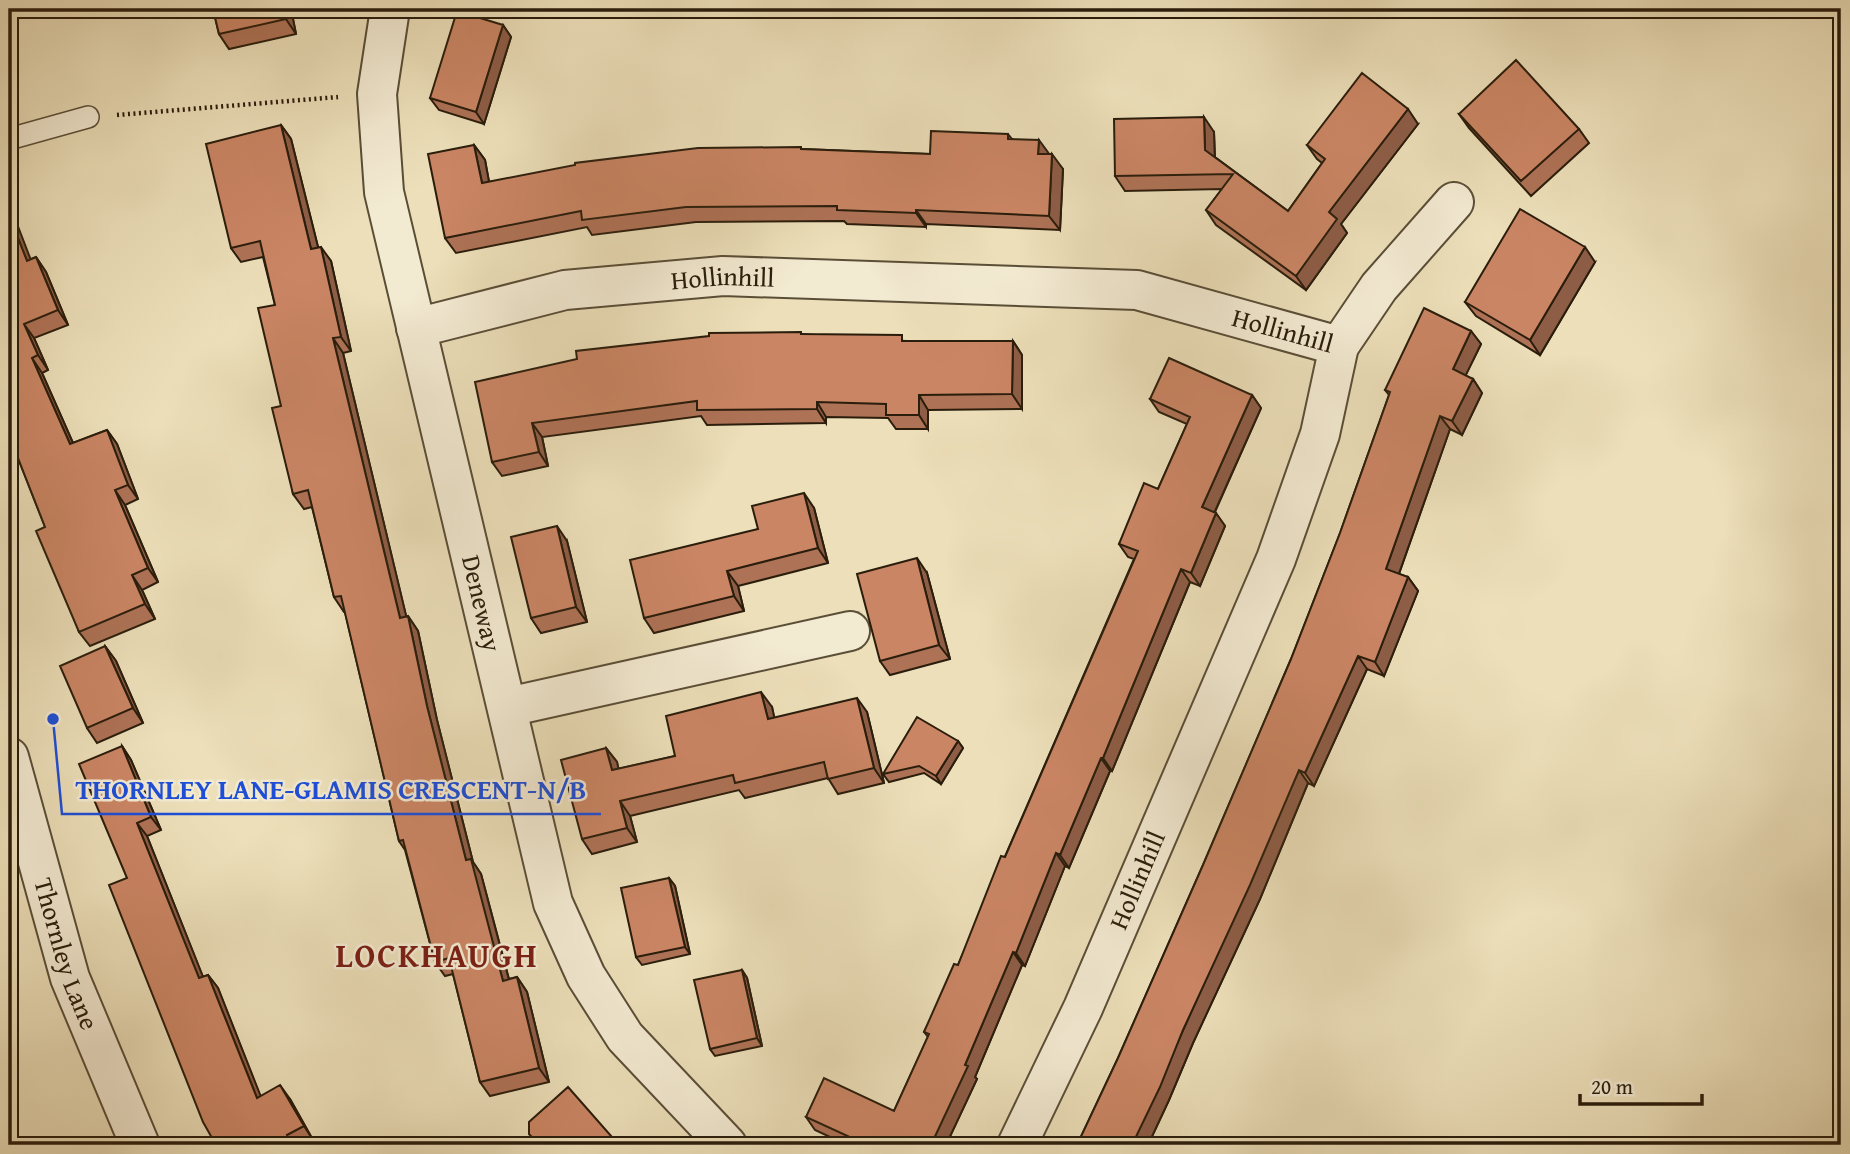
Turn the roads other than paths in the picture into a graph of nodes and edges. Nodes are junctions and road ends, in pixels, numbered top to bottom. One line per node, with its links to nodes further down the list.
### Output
1 (390, 9): 5 (street, Deneway)
2 (88, 117): 3 (lane)
3 (9, 139)
4 (1454, 202): 6 (street)
5 (416, 328): 6 (street, Hollinhill); 8 (street, Deneway)
6 (1339, 346): 12 (street, Hollinhill)
7 (850, 632): 8 (street)
8 (508, 707): 11 (street, Deneway)
9 (9, 757): 10 (street, Thornley Lane)
10 (140, 1145)
11 (727, 1145)
12 (1017, 1145)

